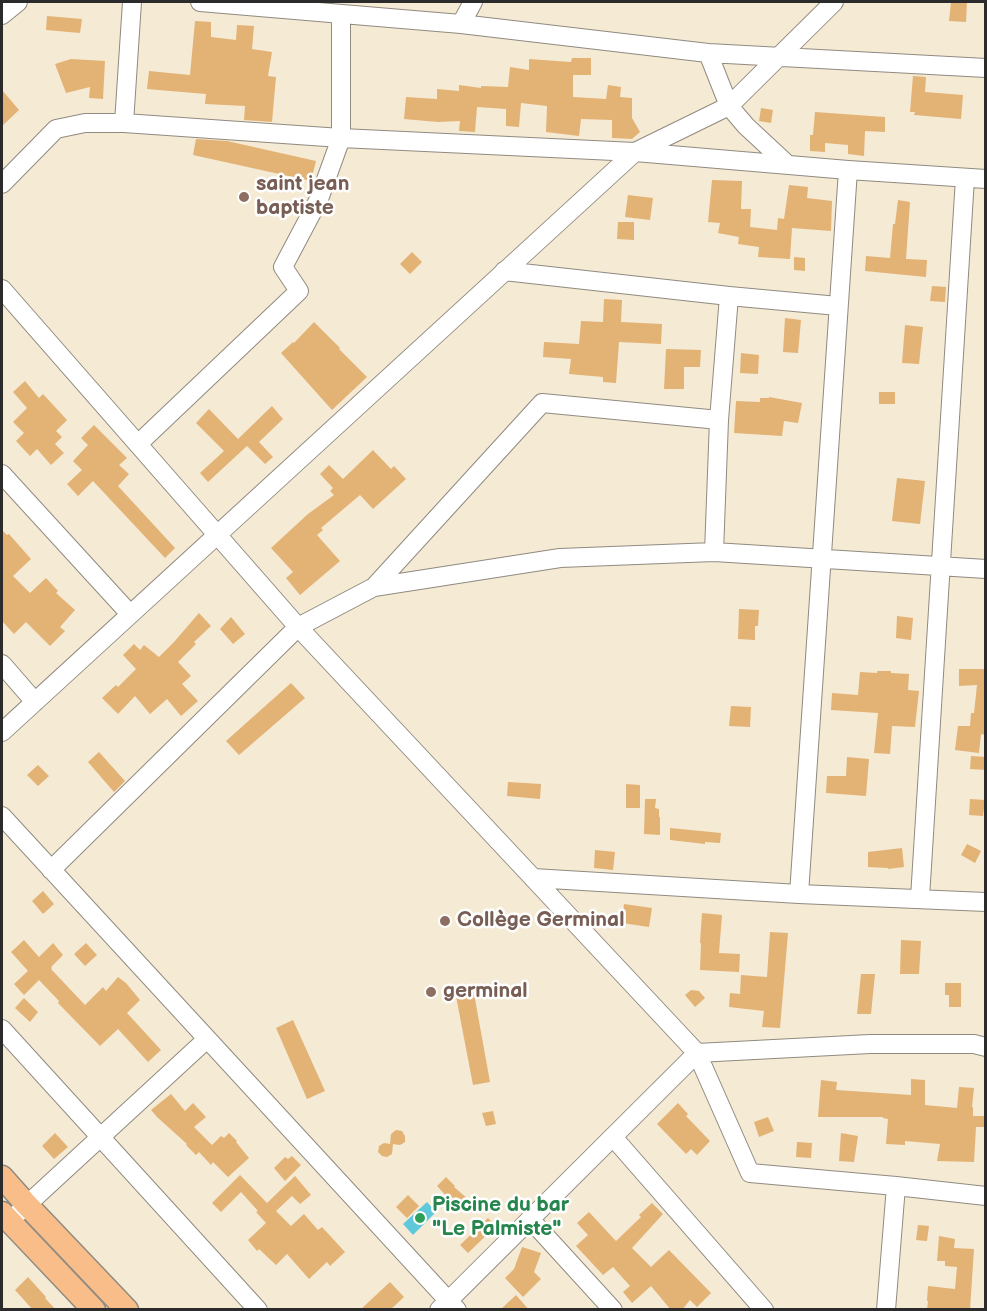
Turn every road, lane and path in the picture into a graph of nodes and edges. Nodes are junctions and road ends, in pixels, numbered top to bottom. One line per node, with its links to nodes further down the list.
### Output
1 (18, 2): 7 (street)
2 (132, 2): 13 (street)
3 (200, 2): 6 (street)
4 (473, 2): 8 (street)
5 (834, 2): 10 (street)
6 (341, 14): 8 (street); 14 (street)
7 (2, 15)
8 (461, 24): 9 (street)
9 (708, 54): 10 (street); 12 (street)
10 (777, 57): 11 (street); 12 (street)
11 (986, 68)
12 (729, 106): 15 (street); 16 (street)
13 (124, 123): 14 (street); 20 (street)
14 (341, 138): 15 (street); 26 (street)
15 (635, 152): 16 (street); 21 (street)
16 (788, 165): 17 (street)
17 (848, 170): 18 (street); 24 (street)
18 (965, 178): 19 (street); 31 (street)
19 (986, 179)
20 (2, 184)
21 (504, 271): 23 (street); 28 (street)
22 (2, 288): 26 (street)
23 (729, 296): 24 (street); 25 (street)
24 (838, 306): 30 (street)
25 (719, 420): 29 (street); 33 (street)
26 (138, 444): 28 (street)
27 (2, 474): 34 (street)
28 (217, 535): 34 (street); 35 (street)
29 (714, 552): 30 (street); 33 (street)
30 (821, 559): 31 (street); 42 (street)
31 (940, 566): 32 (street); 43 (street)
32 (986, 569)
33 (374, 587): 35 (street)
34 (130, 614): 37 (street)
35 (298, 627): 40 (street); 41 (street)
36 (2, 664): 37 (street)
37 (35, 702): 38 (street)
38 (2, 732)
39 (2, 816): 40 (street)
40 (51, 870): 46 (street)
41 (533, 878): 42 (street); 48 (street)
42 (799, 894): 43 (street)
43 (920, 898): 44 (street)
44 (986, 902)
45 (2, 1029): 49 (street)
46 (207, 1039): 49 (street); 57 (street)
47 (986, 1047): 48 (street)
48 (697, 1053): 50 (street); 52 (street)
49 (100, 1137): 54 (street); 60 (street)
50 (613, 1137): 55 (street); 62 (street)
51 (2, 1177): 54 (main road)
52 (896, 1186): 53 (street); 63 (street)
53 (986, 1196)
54 (27, 1205): 56 (street); 59 (main road)
55 (530, 1219): 57 (street); 61 (street)
56 (4, 1221): 58 (main road)
57 (448, 1306)
58 (94, 1310)
59 (127, 1310)
60 (258, 1310)
61 (613, 1310)
62 (764, 1310)
63 (886, 1310)

